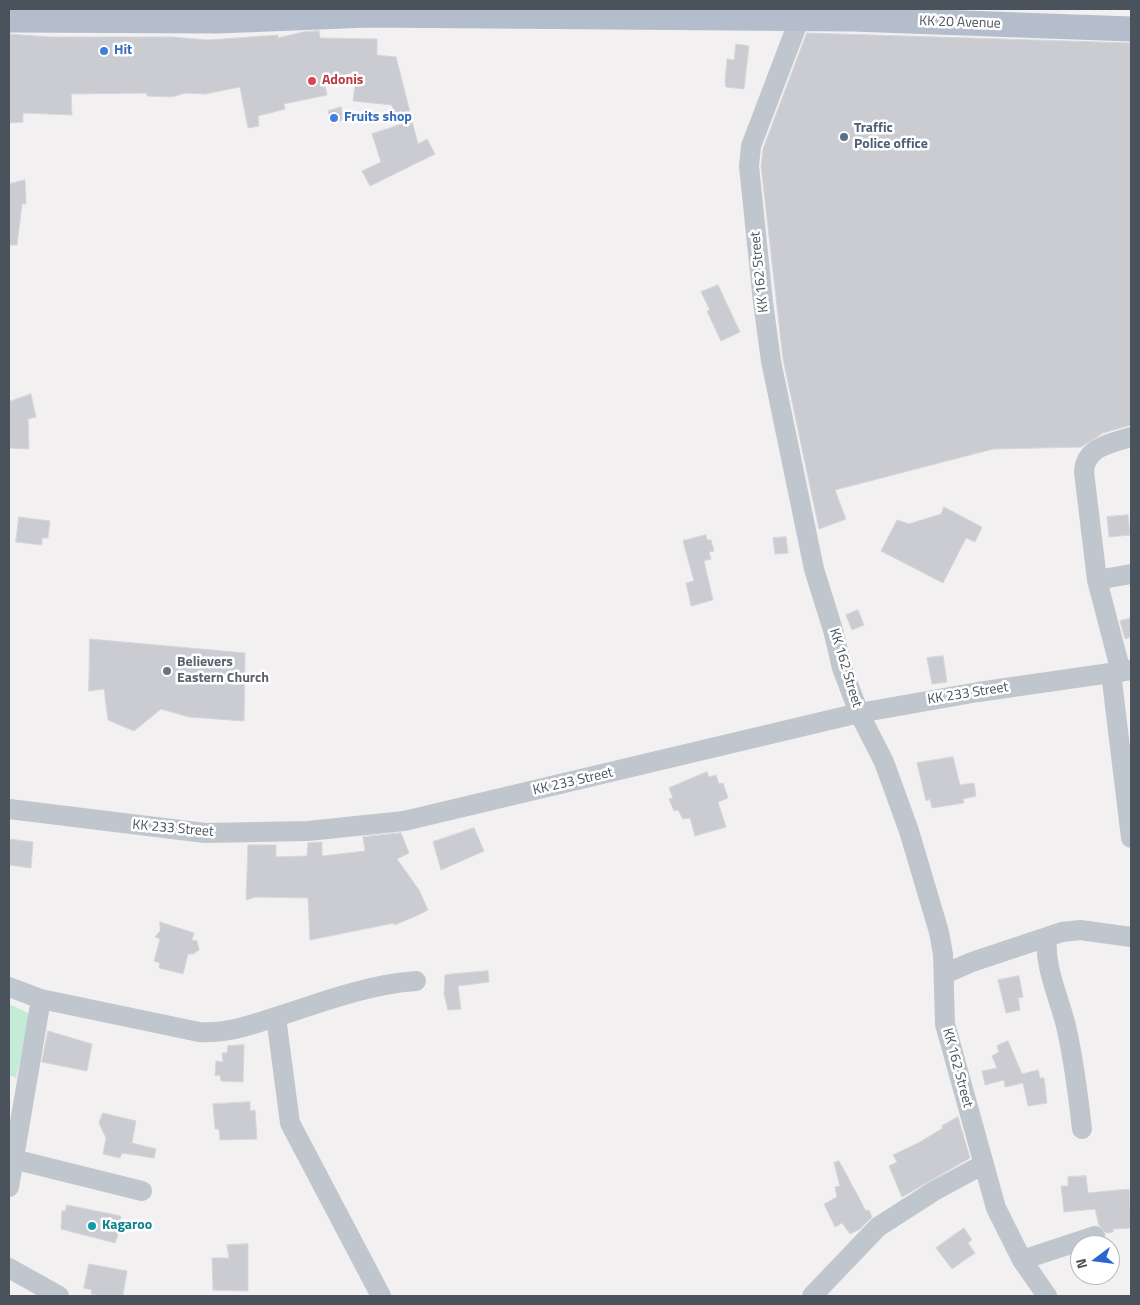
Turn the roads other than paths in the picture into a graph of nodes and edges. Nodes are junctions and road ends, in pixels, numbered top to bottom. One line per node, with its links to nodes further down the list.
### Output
1 (317, 12): 2 (main road, KK 20 Avenue); 3 (main road, KK 20 Avenue)
2 (798, 14): 4 (main road, KK 20 Avenue); 9 (street, KK 162 Street)
3 (9, 20)
4 (1131, 29)
5 (1131, 437): 7 (street)
6 (1131, 574): 7 (street)
7 (1097, 580): 8 (street)
8 (1121, 672): 9 (street, KK 233 Street); 11 (street)
9 (859, 713): 10 (street, KK 233 Street); 14 (street, KK 162 Street)
10 (9, 809)
11 (1131, 838)
12 (1047, 937): 13 (street); 14 (street); 19 (street)
13 (1131, 937)
14 (944, 974): 21 (street, KK 162 Street)
15 (416, 980): 18 (street)
16 (9, 987): 17 (street)
17 (41, 1000): 18 (street); 20 (street)
18 (276, 1017): 28 (street)
19 (1082, 1129)
20 (13, 1159): 22 (street); 23 (street)
21 (984, 1164): 25 (street, KK 162 Street); 29 (street)
22 (9, 1188)
23 (142, 1191)
24 (1070, 1244): 25 (street)
25 (1022, 1260): 30 (street, KK 162 Street)
26 (9, 1268): 27 (street)
27 (59, 1296)
28 (381, 1296)
29 (812, 1296)
30 (1047, 1296)

